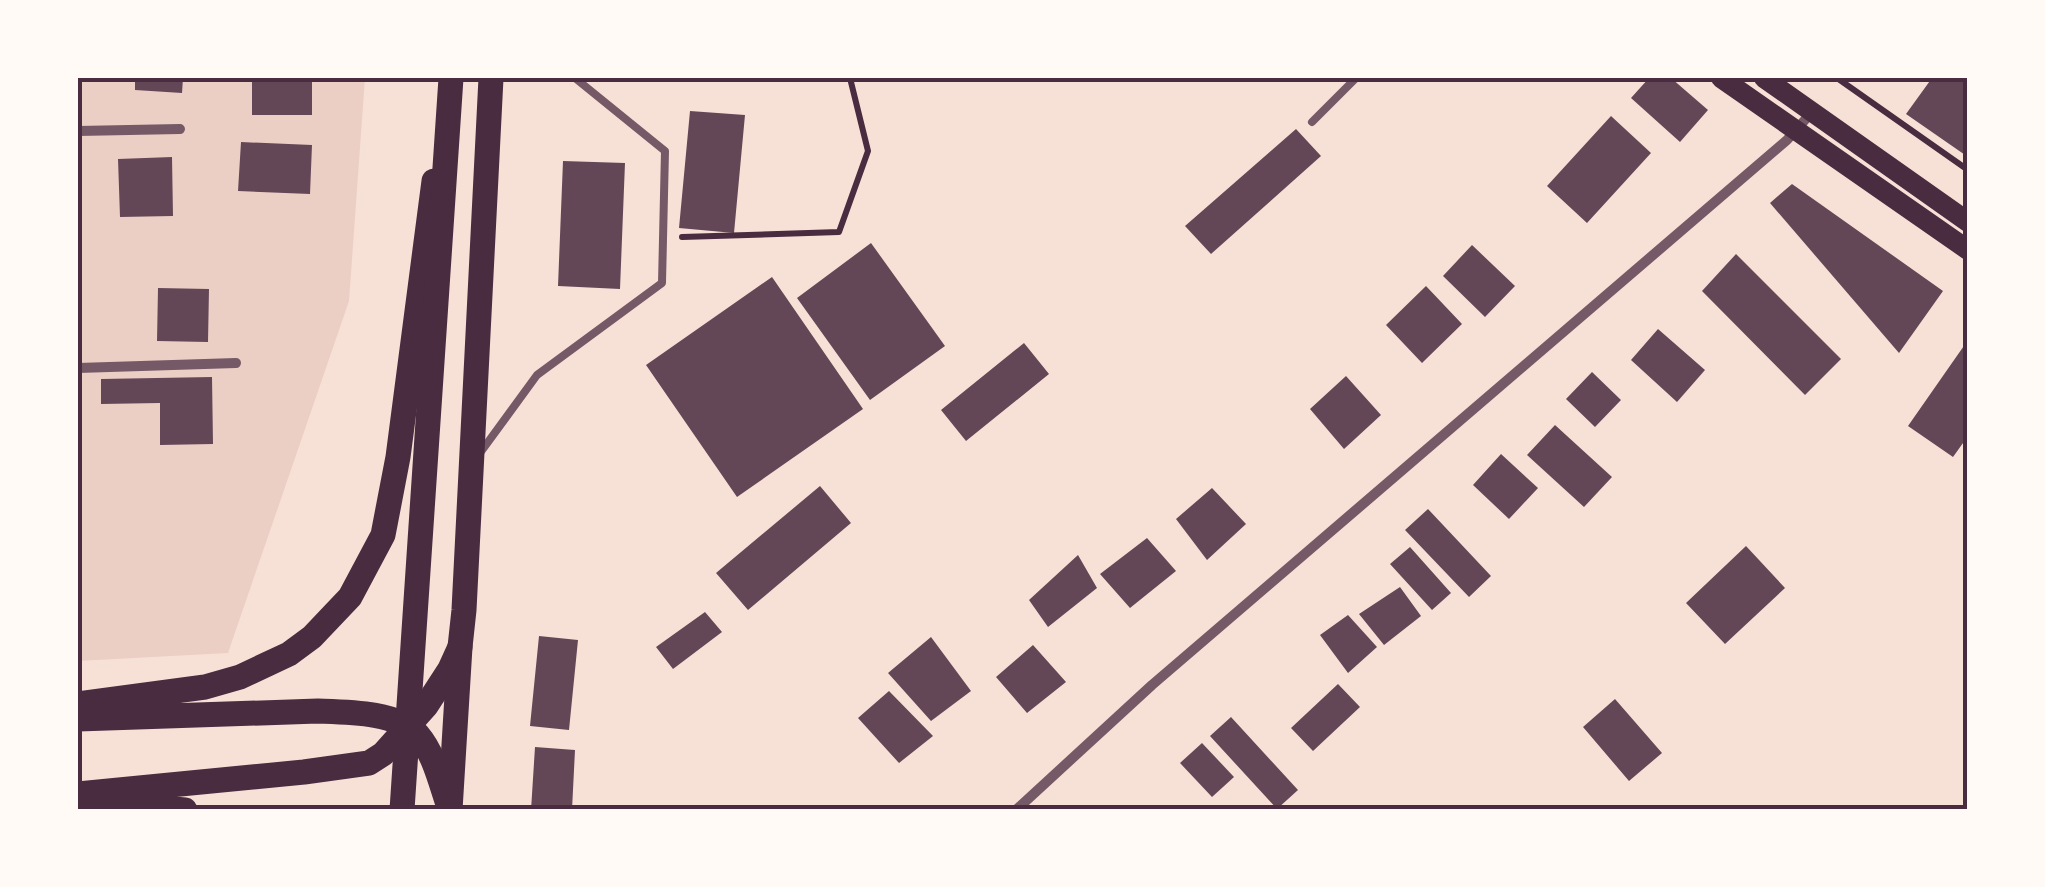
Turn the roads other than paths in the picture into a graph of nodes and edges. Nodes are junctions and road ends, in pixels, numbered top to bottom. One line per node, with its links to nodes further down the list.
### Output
1 (450, 78): 18 (main road); 20 (main road)
2 (491, 78): 16 (main road)
3 (575, 78): 16 (lane)
4 (1356, 78): 8 (lane)
5 (1721, 78): 10 (main road)
6 (1764, 78): 7 (main road)
7 (1812, 112): 10 (street); 12 (main road)
8 (1312, 122)
9 (180, 129): 11 (street)
10 (1797, 130): 13 (main road); 25 (street)
11 (78, 131)
12 (1968, 222)
13 (1968, 250)
14 (236, 363): 15 (street)
15 (78, 368)
16 (471, 464): 17 (main road)
17 (460, 647): 20 (main road); 24 (main road)
18 (78, 704)
19 (78, 719): 20 (main road)
20 (409, 726): 21 (main road); 23 (main road); 24 (main road)
21 (78, 797): 22 (main road)
22 (185, 810)
23 (402, 810)
24 (450, 810)
25 (1016, 810)

